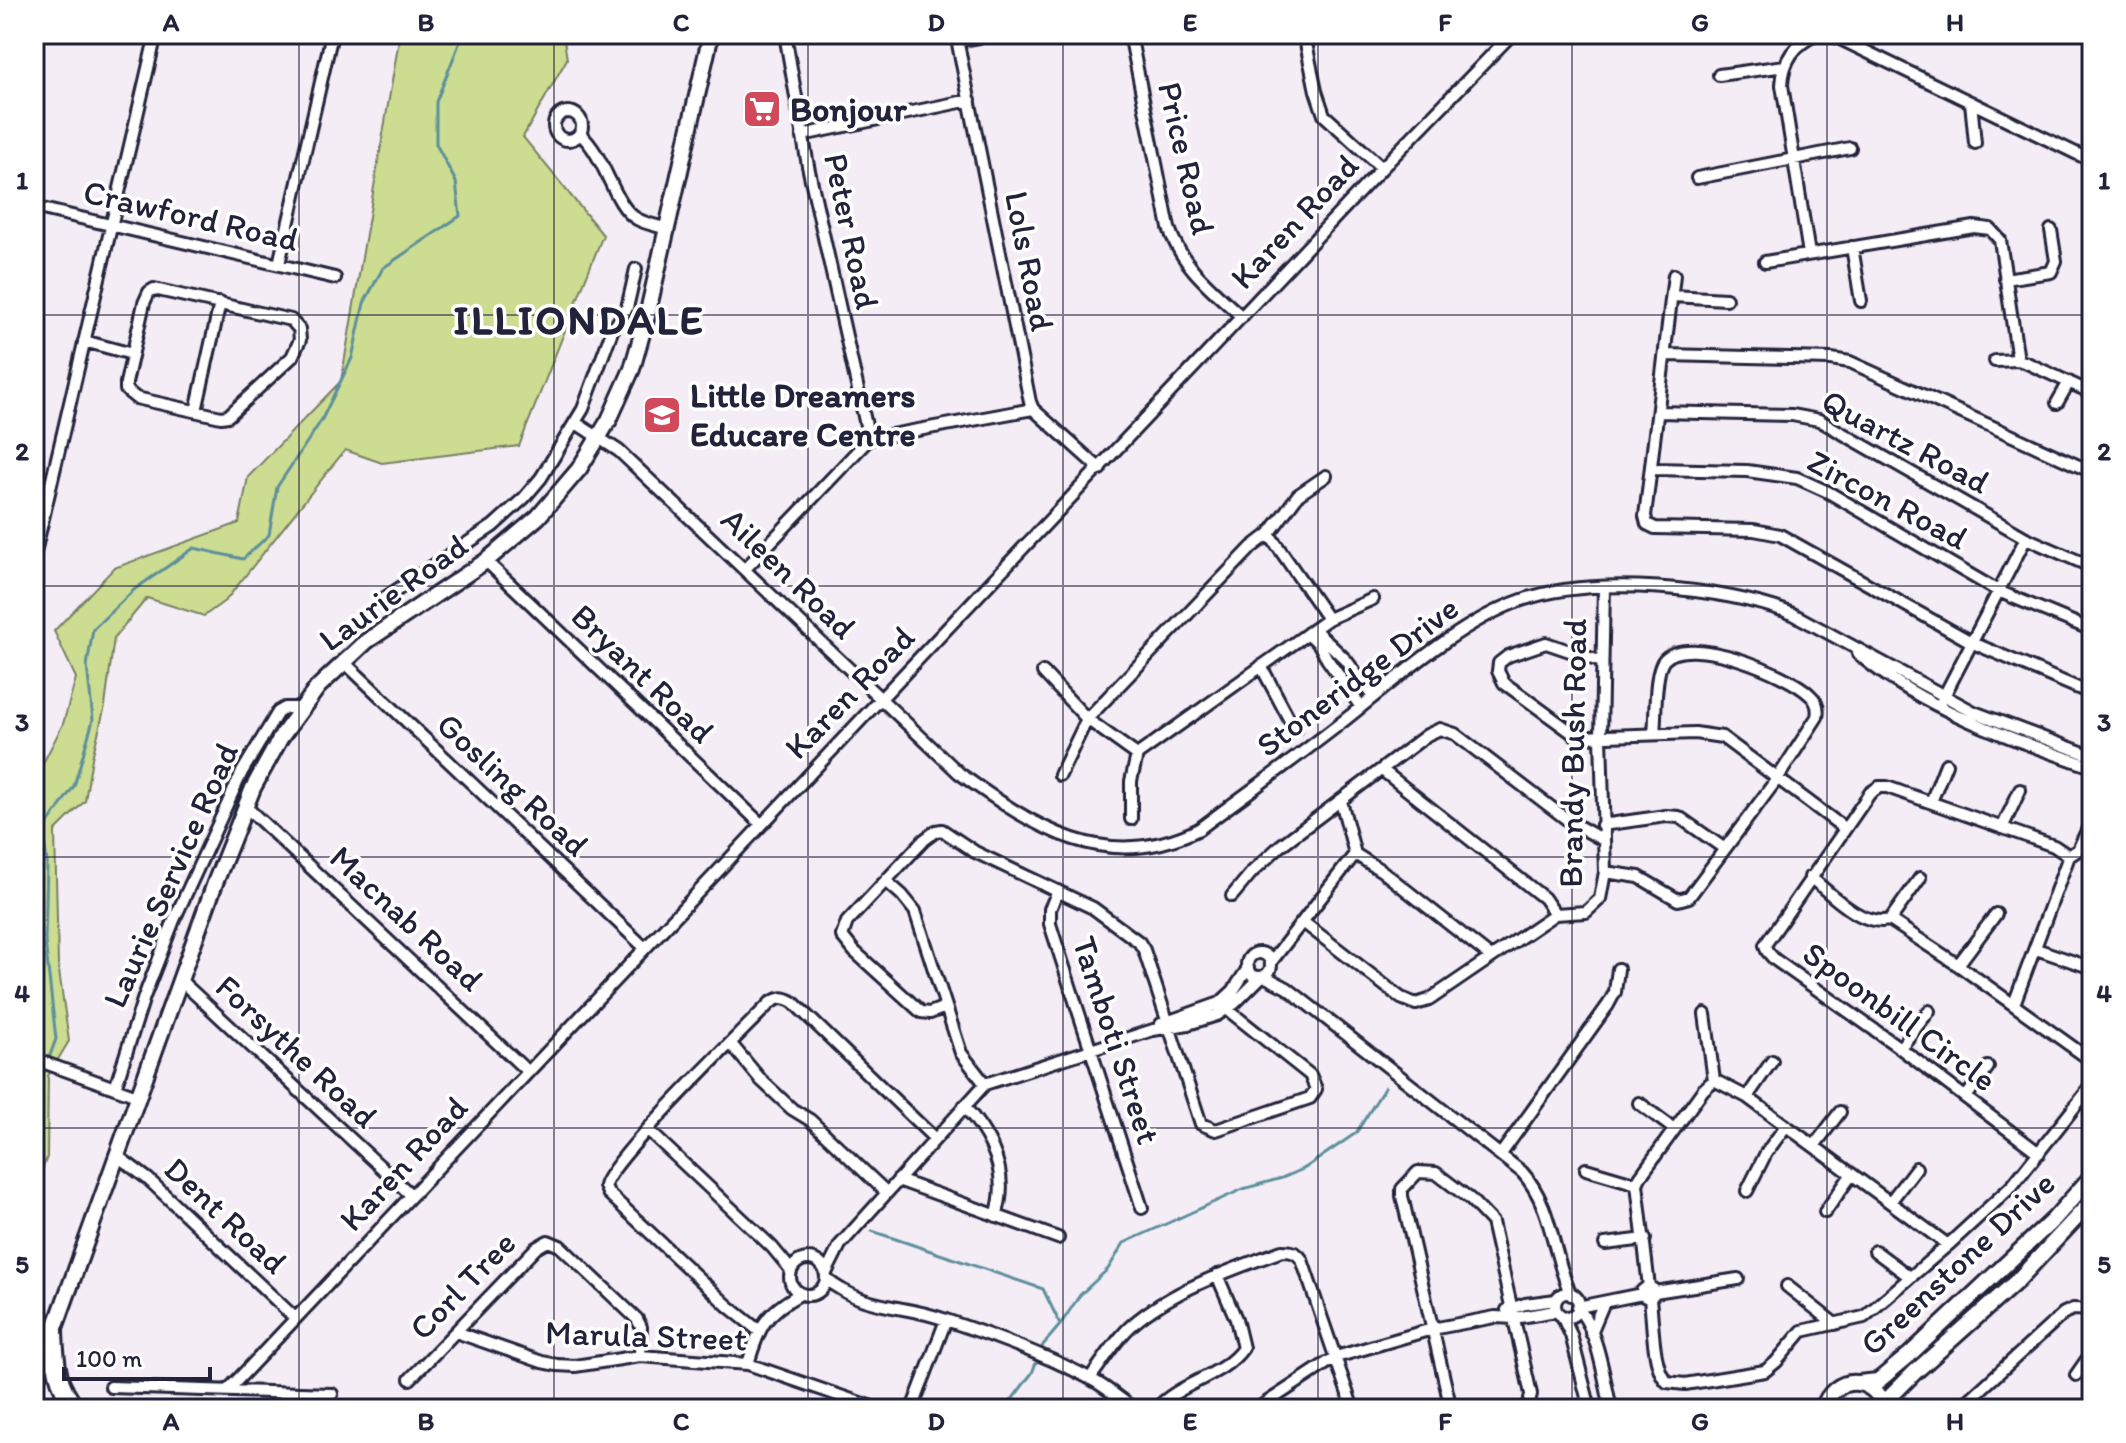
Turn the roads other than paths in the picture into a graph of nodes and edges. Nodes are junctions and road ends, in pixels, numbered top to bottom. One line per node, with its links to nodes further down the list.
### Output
1 (156, 34): 25 (street)
2 (332, 34): 31 (street)
3 (711, 34): 26 (main road, Laurie Road)
4 (785, 34): 17 (street, Peter Road)
5 (997, 34): 11 (street)
6 (1130, 34): 40 (street, Price Road)
7 (1304, 34): 22 (street)
8 (1512, 34): 22 (street, Karen Road)
9 (1818, 34): 12 (street)
10 (1830, 34): 15 (street)
11 (957, 38): 14 (street, Lols Road)
12 (1785, 66): 13 (street); 20 (street)
13 (1719, 75)
14 (970, 100): 17 (street); 49 (street, Lols Road)
15 (1971, 102): 18 (street); 21 (street)
16 (580, 134): 26 (street)
17 (802, 135): 54 (street, Peter Road)
18 (1975, 143)
19 (1850, 148): 20 (street)
20 (1793, 160): 23 (street); 29 (street)
21 (2092, 161)
22 (1382, 168): 40 (street, Karen Road)
23 (1697, 178)
24 (34, 207): 25 (street, Crawford Road)
25 (112, 226): 31 (street, Crawford Road); 41 (street)
26 (668, 229): 53 (main road, Laurie Road)
27 (2051, 230): 35 (street)
28 (1852, 247): 29 (street); 35 (street); 38 (street)
29 (1809, 254): 30 (street)
30 (1765, 262)
31 (279, 264): 34 (street, Crawford Road)
32 (636, 269): 52 (street)
33 (1674, 275): 36 (street)
34 (335, 278)
35 (2005, 279): 44 (street)
36 (1672, 296): 37 (street); 43 (street)
37 (1726, 299)
38 (1861, 301)
39 (220, 303): 42 (street); 50 (street); 50 (street)
40 (1242, 317): 55 (street, Karen Road)
41 (84, 341): 42 (street); 61 (street)
42 (132, 354): 50 (street)
43 (1666, 355): 51 (street); 57 (street)
44 (2018, 360): 45 (street); 46 (street)
45 (1995, 361)
46 (2069, 382): 47 (street); 48 (street)
47 (2092, 393)
48 (2057, 403)
49 (1033, 409): 54 (street); 55 (street)
50 (196, 411)
51 (1658, 412): 56 (street); 60 (street, Quartz Road)
52 (576, 423): 53 (street, Aileen Road); 68 (street)
53 (599, 436): 62 (main road, Laurie Road); 64 (street, Aileen Road)
54 (869, 439): 64 (street)
55 (1100, 469): 79 (street, Karen Road)
56 (1652, 469): 66 (street, Zircon Road); 72 (street)
57 (2092, 472)
58 (1326, 476): 59 (street)
59 (1269, 534): 69 (street); 83 (street)
60 (2026, 538): 63 (street, Quartz Road); 66 (street)
61 (34, 557)
62 (486, 561): 74 (main road, Laurie Road); 101 (street, Bryant Road)
63 (2092, 567)
64 (745, 569): 79 (street, Aileen Road)
65 (1604, 587): 73 (street, Brandy Bush Road); 78 (street, Stoneridge Drive); 80 (street, Stoneridge Drive)
66 (1998, 591): 71 (street, Zircon Road); 72 (street)
67 (1373, 599): 69 (street)
68 (382, 600)
69 (1328, 619): 70 (street)
70 (1311, 630): 75 (street); 78 (street); 81 (street)
71 (2092, 630)
72 (1973, 643): 77 (street); 80 (street)
73 (1602, 656): 86 (street, Brandy Bush Road); 86 (street)
74 (343, 661): 82 (main road, Laurie Road); 121 (street, Gosling Road)
75 (1261, 666): 84 (street); 88 (street)
76 (1043, 672): 83 (street)
77 (2092, 694)
78 (1373, 697): 81 (street, Stoneridge Drive)
79 (880, 699): 87 (street, Aileen Road); 101 (street, Karen Road)
80 (1942, 701): 89 (street, Stoneridge Drive); 91 (street, Stoneridge Drive)
81 (1361, 707): 87 (street, Stoneridge Drive)
82 (301, 708): 98 (main road, Laurie Road); 110 (street, Laurie Service Road)
83 (1087, 719): 88 (street); 93 (street)
84 (1295, 730)
85 (1654, 734): 86 (street); 94 (street); 94 (street)
86 (1601, 737): 102 (street, Brandy Bush Road)
87 (938, 755)
88 (1137, 755): 99 (street)
89 (2092, 756)
90 (1946, 764): 97 (street)
91 (2092, 767)
92 (1382, 770): 96 (street); 105 (street); 117 (street)
93 (1060, 775)
94 (1777, 779): 103 (street); 106 (street)
95 (2020, 790): 104 (street)
96 (1341, 801): 107 (street); 116 (street)
97 (1931, 802): 103 (street, Spoonbill Circle); 104 (street, Spoonbill Circle)
98 (245, 806): 114 (main road, Laurie Road); 143 (street, Macnab Road)
99 (1131, 819)
100 (2092, 820): 108 (street)
101 (761, 824): 121 (street, Karen Road)
102 (1602, 825): 105 (street, Brandy Bush Road); 106 (street)
103 (1844, 828): 111 (street, Spoonbill Circle)
104 (2002, 828): 108 (street, Spoonbill Circle)
105 (1603, 840): 109 (street, Brandy Bush Road)
106 (1725, 849): 109 (street)
107 (1355, 854): 120 (street); 123 (street)
108 (2069, 856): 122 (street)
109 (1605, 872): 117 (street, Brandy Bush Road)
110 (194, 875): 114 (street); 147 (street, Laurie Service Road)
111 (1810, 877): 119 (street); 137 (street, Spoonbill Circle)
112 (1920, 878): 119 (street)
113 (886, 881): 115 (street); 132 (street); 132 (street)
114 (215, 883): 129 (main road, Laurie Road)
115 (1058, 891): 135 (street); 138 (street, Tamboti Street)
116 (1232, 896)
117 (1555, 914): 123 (street, Brandy Bush Road)
118 (1996, 914): 124 (street)
119 (1890, 920): 124 (street)
120 (1303, 922): 123 (street, Brandy Bush Road); 125 (street)
121 (645, 948): 143 (street, Karen Road)
122 (2036, 949): 127 (street); 130 (street)
123 (1491, 957)
124 (1958, 965): 130 (street)
125 (1266, 967): 126 (street); 126 (street); 131 (street); 160 (street)
126 (1248, 968): 131 (street)
127 (2092, 968)
128 (1618, 969): 160 (street)
129 (180, 980): 148 (main road, Laurie Road); 170 (street, Forsythe Road)
130 (2014, 1004): 141 (street)
131 (1225, 1006): 135 (street); 135 (street)
132 (945, 1007): 145 (street)
133 (1929, 1011): 137 (street)
134 (1705, 1014): 144 (street)
135 (1168, 1024): 138 (street)
136 (731, 1044): 156 (street); 157 (street); 169 (street)
137 (1900, 1048): 150 (street, Spoonbill Circle)
138 (1091, 1049): 145 (street); 173 (street, Tamboti Street)
139 (34, 1059): 147 (street)
140 (1772, 1061): 149 (street)
141 (2092, 1061)
142 (1988, 1067): 150 (street)
143 (528, 1072): 170 (street, Karen Road)
144 (1714, 1080): 149 (street); 155 (street)
145 (985, 1084): 152 (street)
146 (2092, 1085): 159 (street)
147 (115, 1088): 148 (street)
148 (137, 1096): 161 (main road, Laurie Road)
149 (1747, 1097): 154 (street)
150 (1966, 1097): 159 (street, Spoonbill Circle)
151 (1639, 1103): 155 (street)
152 (964, 1106): 157 (street); 175 (street)
153 (1840, 1112): 158 (street)
154 (1786, 1126): 158 (street); 168 (street)
155 (1674, 1129): 167 (street)
156 (648, 1130): 184 (street); 205 (street)
157 (934, 1138): 166 (street)
158 (1814, 1146): 164 (street)
159 (2039, 1153): 180 (street)
160 (1501, 1154): 183 (street)
161 (116, 1155): 201 (street, Dent Road); 208 (main road, Laurie Road)
162 (1916, 1168): 172 (street)
163 (1586, 1169): 167 (street)
164 (1852, 1174): 172 (street); 174 (street)
165 (2092, 1176): 217 (main road, Greenstone Drive)
166 (898, 1180): 169 (street); 175 (street)
167 (1637, 1184): 177 (street)
168 (1747, 1191)
169 (886, 1192): 179 (street)
170 (411, 1195): 201 (street, Karen Road)
171 (2092, 1201): 222 (main road, Greenstone Drive)
172 (1890, 1202): 180 (street)
173 (1142, 1208)
174 (1825, 1212)
175 (996, 1216): 176 (street)
176 (1058, 1238)
177 (1645, 1239): 178 (street); 191 (street)
178 (1605, 1244)
179 (840, 1245): 182 (street); 186 (street)
180 (1948, 1245): 187 (street)
181 (1875, 1251): 187 (street)
182 (815, 1260): 184 (street); 186 (street)
183 (1560, 1270): 194 (street); 197 (street)
184 (793, 1271): 192 (street); 196 (street)
185 (1217, 1275): 211 (street); 215 (street); 227 (street)
186 (826, 1276): 190 (street); 193 (street)
187 (1910, 1277): 203 (street)
188 (1738, 1279): 191 (street)
189 (1787, 1286): 203 (street)
190 (817, 1293): 192 (street); 193 (street)
191 (1649, 1293): 195 (street); 203 (street)
192 (800, 1294): 196 (street)
193 (844, 1294): 202 (street)
194 (1572, 1295): 195 (street); 197 (street); 198 (street)
195 (1606, 1301): 198 (street); 207 (street)
196 (781, 1304): 205 (street)
197 (1558, 1306): 198 (street); 200 (street); 232 (street)
198 (1578, 1308): 207 (street)
199 (2092, 1310): 235 (street)
200 (1513, 1313): 204 (street); 204 (street); 231 (street)
201 (295, 1318): 220 (street, Karen Road)
202 (946, 1320): 215 (street); 225 (street)
203 (1835, 1324)
204 (1432, 1329): 211 (street); 230 (street)
205 (758, 1330): 212 (street)
206 (456, 1332): 210 (street, Marula Street); 210 (street, Corl Tree); 216 (street, Corl Tree)
207 (1591, 1334): 233 (street)
208 (52, 1338): 213 (main road); 218 (main road, Laurie Road); 223 (main road)
209 (2092, 1352): 214 (street)
210 (640, 1356): 212 (street, Marula Street)
211 (1336, 1357): 228 (street); 229 (street)
212 (748, 1364): 224 (street, Marula Street)
213 (34, 1370)
214 (2076, 1375)
215 (1090, 1378): 226 (street)
216 (410, 1379)
217 (1859, 1383): 222 (main road); 234 (main road, Greenstone Drive)
218 (34, 1385)
219 (111, 1387): 220 (street)
220 (228, 1390): 221 (street)
221 (332, 1394)
222 (1884, 1406)
223 (77, 1409)
224 (878, 1409)
225 (912, 1409)
226 (1134, 1409)
227 (1156, 1409)
228 (1257, 1409)
229 (1353, 1409)
230 (1451, 1409)
231 (1528, 1409)
232 (1590, 1409)
233 (1611, 1409)
234 (1823, 1409)
235 (1964, 1409)

